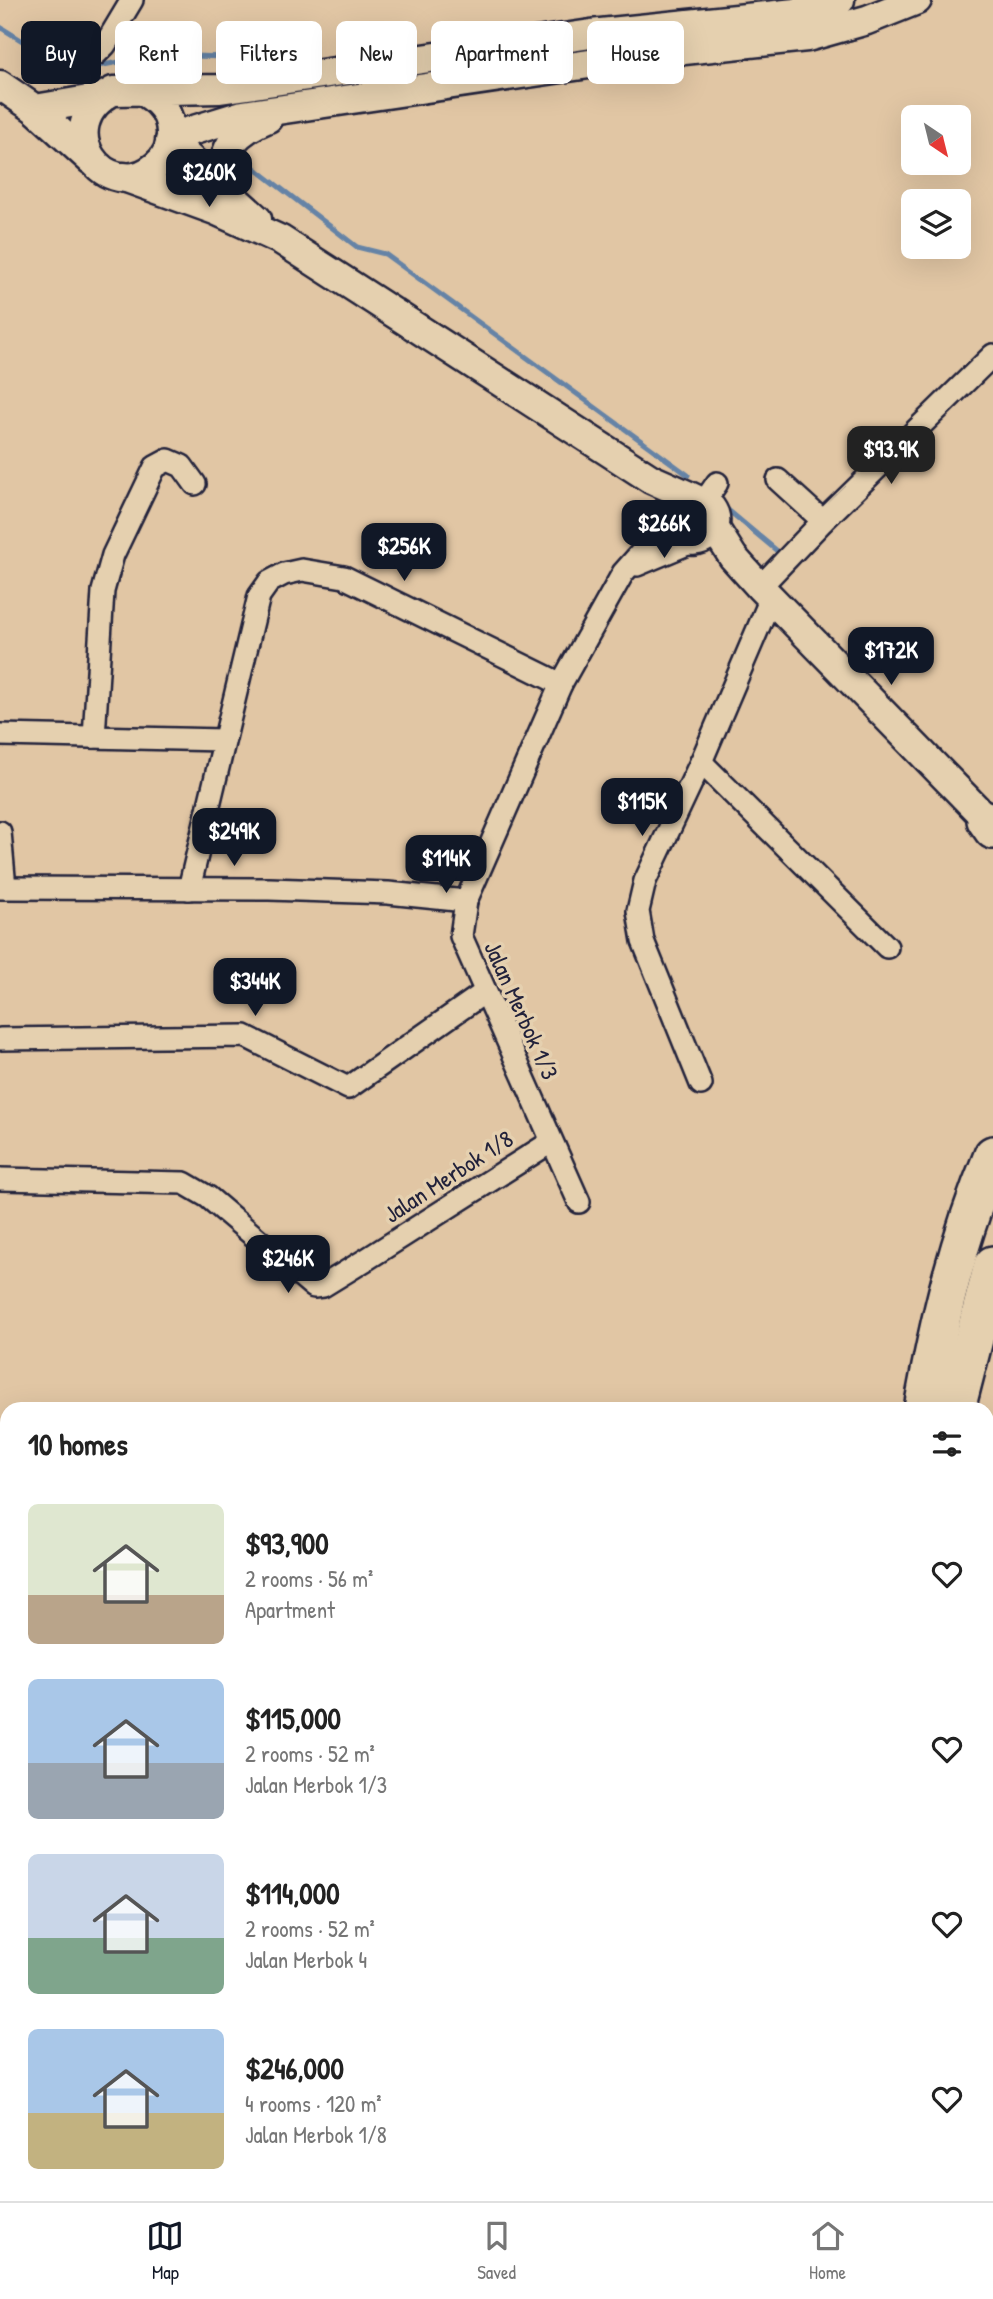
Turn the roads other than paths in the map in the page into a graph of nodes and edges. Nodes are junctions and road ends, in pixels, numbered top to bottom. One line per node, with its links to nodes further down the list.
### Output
1 (132, 0): 4 (street)
2 (840, 0): 6 (main road)
3 (917, 0): 9 (main road)
4 (101, 49)
5 (0, 85): 8 (main road)
6 (142, 91): 7 (main road); 10 (main road)
7 (100, 98): 8 (main road); 11 (main road)
8 (35, 109): 11 (main road)
9 (293, 109): 10 (main road); 13 (main road)
10 (171, 139): 12 (main road); 13 (main road)
11 (95, 164): 12 (main road)
12 (124, 177): 14 (main road)
13 (232, 198): 14 (main road)
14 (281, 240): 18 (main road)
15 (993, 355): 19 (street)
16 (778, 481): 19 (street)
17 (195, 484): 24 (street)
18 (695, 516): 20 (street, Jalan Merbok 1/3); 20 (street); 21 (main road)
19 (822, 521): 21 (street)
20 (623, 573): 22 (street, Jalan Merbok 1/3)
21 (765, 593): 26 (street); 27 (main road)
22 (561, 684): 25 (street); 31 (street, Jalan Merbok 1/3)
23 (0, 735): 24 (street)
24 (94, 737): 25 (street)
25 (223, 740): 30 (street)
26 (701, 762): 32 (street); 35 (street)
27 (991, 825)
28 (0, 832): 29 (street)
29 (2, 888): 30 (street)
30 (189, 889): 31 (street)
31 (466, 901): 33 (street, Jalan Merbok 1/3)
32 (887, 947)
33 (485, 992): 34 (street); 36 (street, Jalan Merbok 1/3)
34 (0, 1039)
35 (701, 1084)
36 (551, 1142): 38 (street, Jalan Merbok 1/8); 39 (street, Jalan Merbok 1/3)
37 (993, 1155): 41 (highway)
38 (0, 1179)
39 (579, 1202)
40 (993, 1265): 42 (highway)
41 (924, 1402)
42 (958, 1402)

